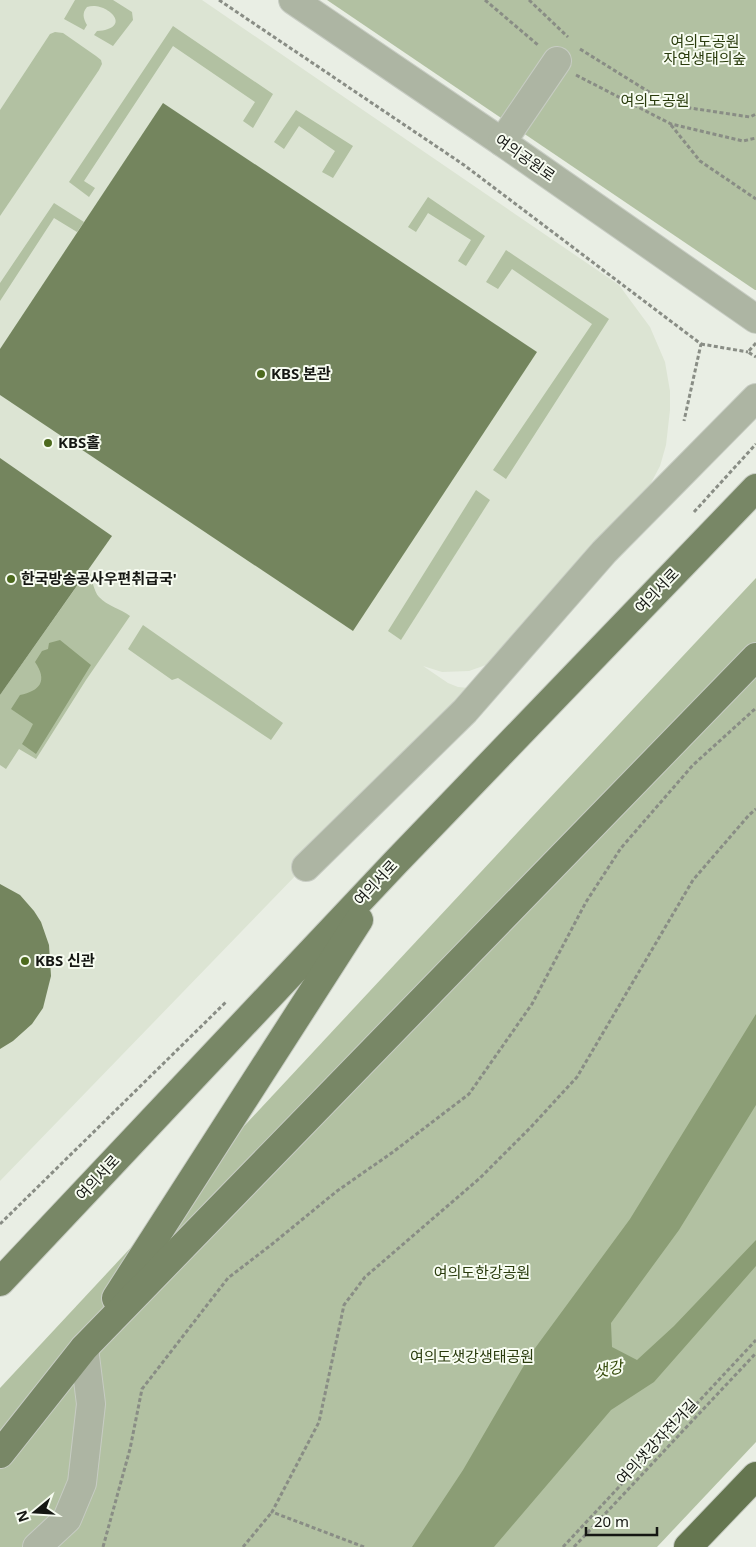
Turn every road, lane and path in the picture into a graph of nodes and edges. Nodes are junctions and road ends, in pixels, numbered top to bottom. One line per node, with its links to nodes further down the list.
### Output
1 (219, 0): 13 (path)
2 (293, 0): 9 (street, 여의공원로)
3 (485, 0): 5 (path)
4 (529, 0): 6 (path)
5 (557, 62): 7 (path); 9 (street)
6 (756, 114)
7 (670, 124): 8 (path); 10 (path)
8 (756, 138)
9 (502, 142): 11 (street, 여의공원로)
10 (756, 199)
11 (756, 320)
12 (756, 343): 14 (path)
13 (701, 344): 14 (path); 17 (path)
14 (748, 352): 15 (path)
15 (756, 357)
16 (756, 398): 23 (street)
17 (684, 421)
18 (756, 488): 22 (main road, 여의서로)
19 (756, 656): 26 (main road)
20 (756, 708): 32 (path)
21 (756, 809): 30 (path)
22 (395, 863): 24 (main road, 여의서로); 26 (main road)
23 (306, 867)
24 (0, 1282)
25 (756, 1340): 35 (path)
26 (84, 1348): 28 (main road); 31 (street)
27 (756, 1353): 36 (path, 여의샛강자전거길)
28 (0, 1454)
29 (756, 1476): 37 (highway)
30 (272, 1512): 33 (path); 34 (path)
31 (37, 1547)
32 (103, 1547)
33 (243, 1547)
34 (364, 1547)
35 (562, 1547)
36 (574, 1547)
37 (688, 1547)

